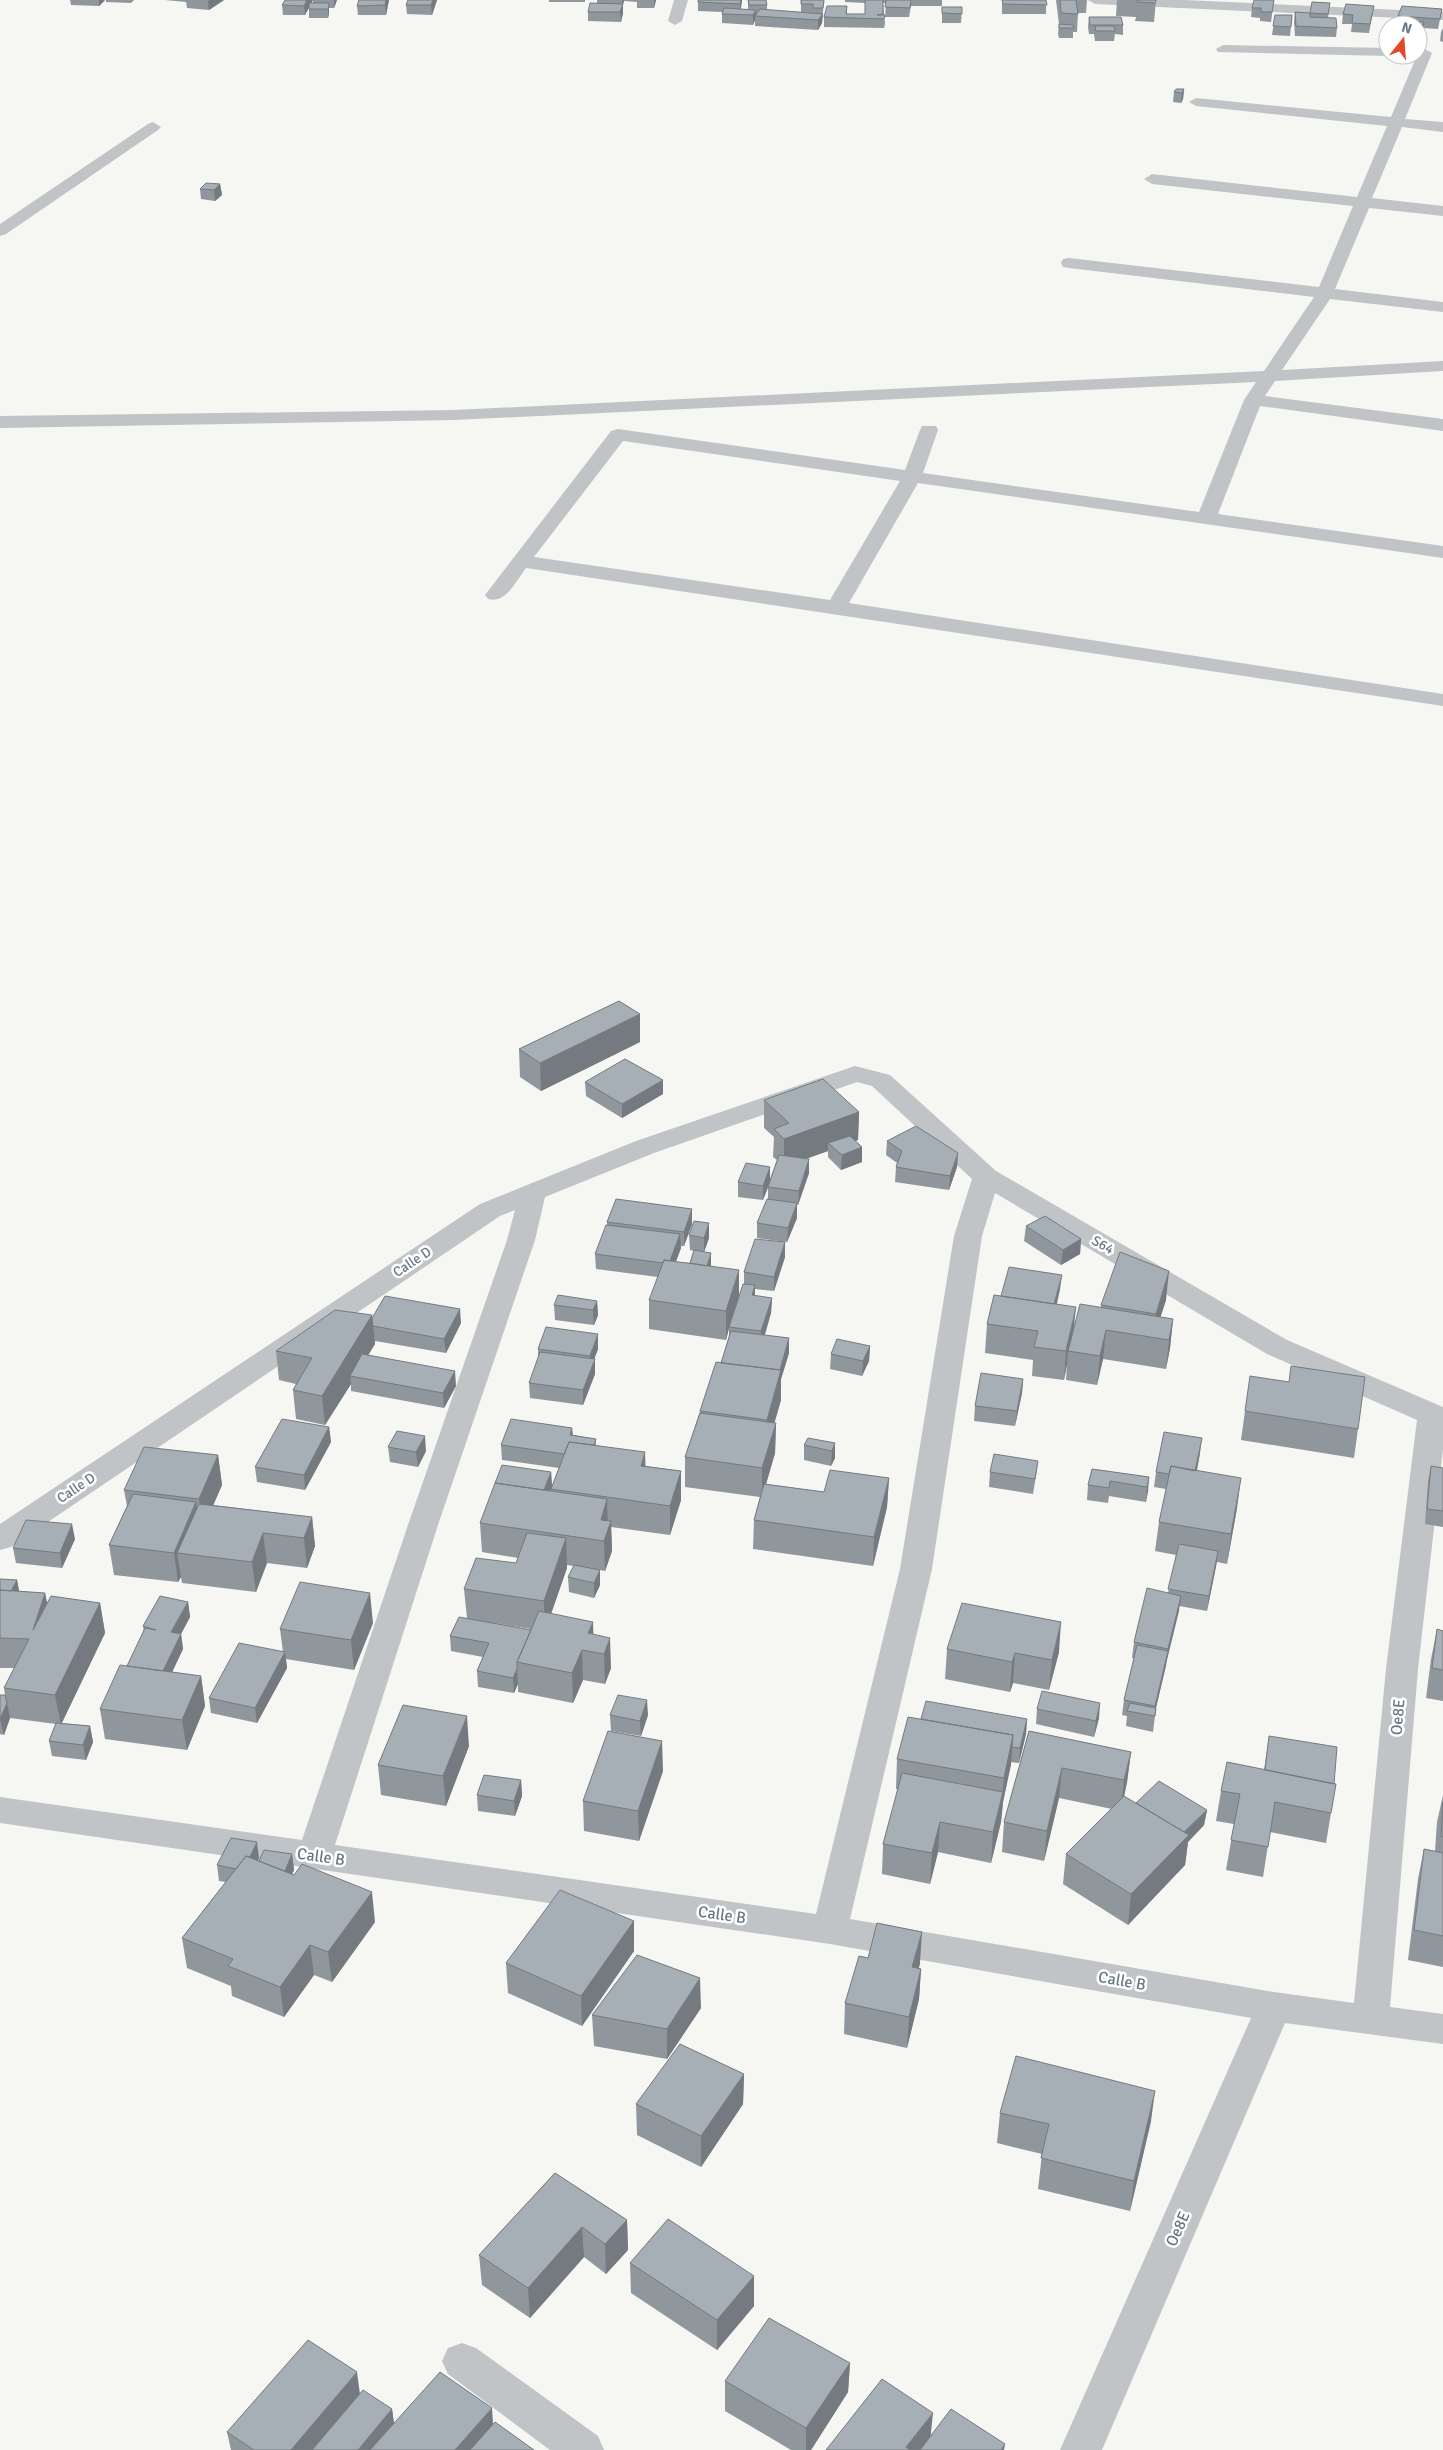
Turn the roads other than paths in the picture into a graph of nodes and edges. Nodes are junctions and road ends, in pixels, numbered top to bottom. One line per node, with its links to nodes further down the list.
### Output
1 (682, 0): 6 (street)
2 (1095, 0): 3 (street)
3 (1122, 0): 4 (street)
4 (1385, 6): 5 (street)
5 (1443, 16)
6 (675, 21)
7 (1223, 49): 8 (street)
8 (1378, 52)
9 (1428, 53): 10 (street)
10 (1443, 54)
11 (1418, 65): 13 (street)
12 (1196, 102): 13 (street)
13 (1396, 123): 15 (street); 17 (street)
14 (153, 127): 19 (street)
15 (1443, 128)
16 (1152, 179): 17 (street)
17 (1363, 202): 18 (street); 21 (street)
18 (1443, 211)
19 (0, 231)
20 (1069, 263): 21 (street)
21 (1326, 293): 22 (street); 24 (street)
22 (1443, 307)
23 (1443, 366): 24 (street)
24 (1269, 376): 25 (street); 26 (street)
25 (1253, 400): 27 (street); 30 (street)
26 (0, 422)
27 (1443, 425)
28 (930, 430): 29 (street)
29 (912, 477): 30 (street); 32 (street); 34 (street)
30 (1206, 519): 31 (street)
31 (1443, 552)
32 (520, 561): 33 (street); 34 (street)
33 (495, 595)
34 (836, 607): 35 (street)
35 (1443, 700)
36 (868, 1075): 37 (street, S64); 38 (street, Calle D)
37 (986, 1177): 39 (street, S64); 43 (street)
38 (533, 1192): 40 (street, Calle D); 42 (street)
39 (1438, 1416): 45 (street, Oe8E)
40 (0, 1539)
41 (0, 1810): 42 (street, Calle B)
42 (314, 1856): 43 (street, Calle B)
43 (830, 1930): 44 (street, Calle B)
44 (1274, 2007): 45 (street, Calle B); 49 (street, Oe8E)
45 (1371, 2021): 46 (street, Calle B)
46 (1443, 2029)
47 (462, 2361): 48 (street)
48 (583, 2450)
49 (1081, 2450)

